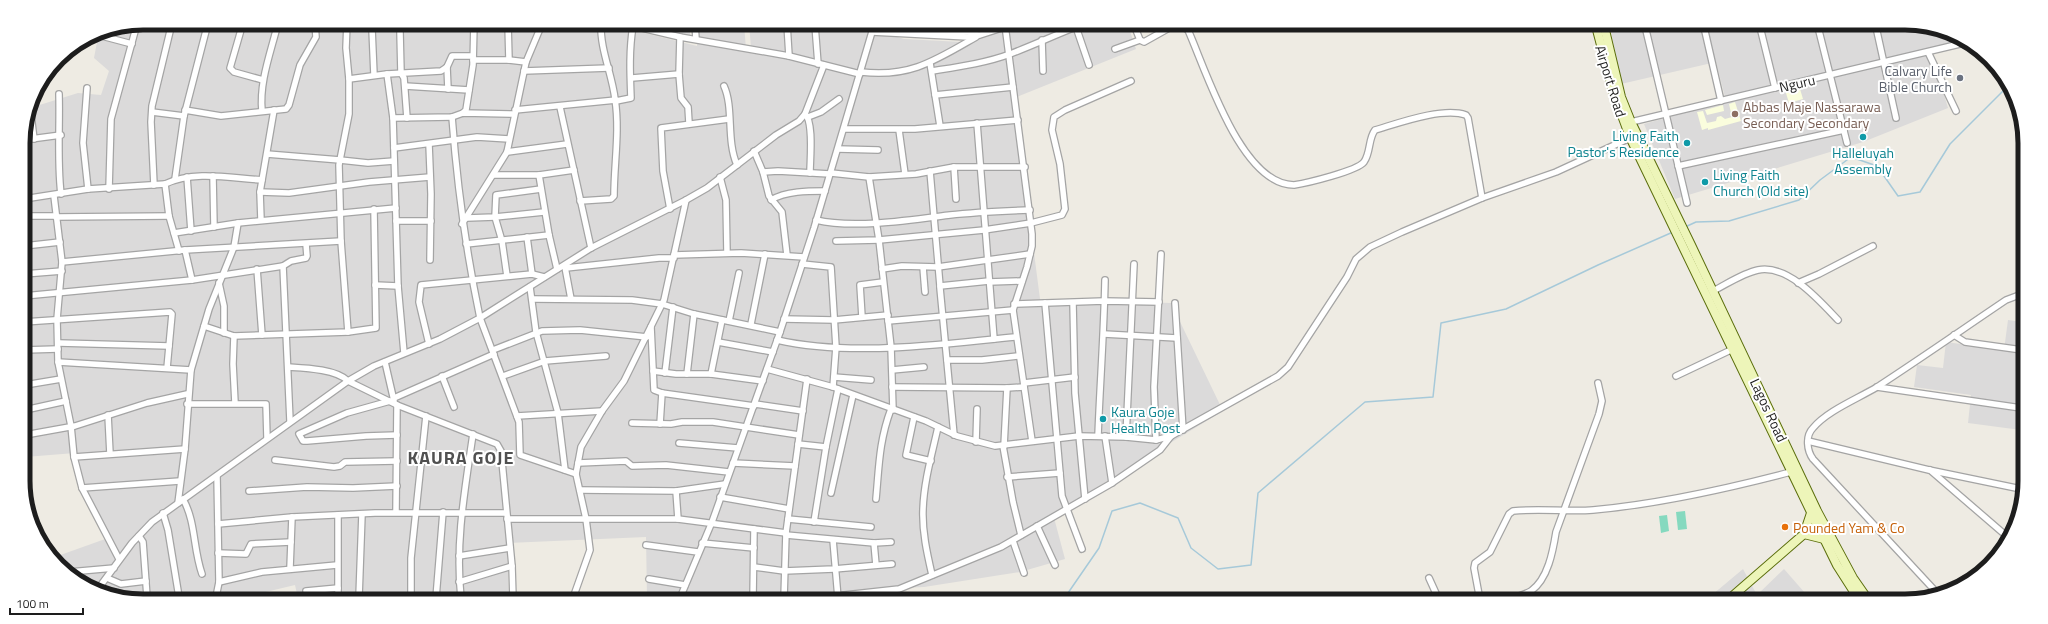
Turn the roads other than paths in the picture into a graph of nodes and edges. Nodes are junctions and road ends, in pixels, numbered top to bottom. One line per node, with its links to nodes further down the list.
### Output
1 (136, 30): 46 (street)
2 (170, 30): 90 (street)
3 (206, 30): 92 (street)
4 (240, 30): 72 (street)
5 (276, 30): 72 (street)
6 (316, 30): 87 (street)
7 (347, 30): 71 (street)
8 (372, 30): 68 (street)
9 (474, 30): 52 (street)
10 (508, 30): 53 (street)
11 (539, 30): 54 (street)
12 (602, 30): 60 (street)
13 (632, 30): 70 (street)
14 (650, 30): 42 (street)
15 (695, 30): 43 (street)
16 (787, 30): 51 (street)
17 (816, 30): 57 (street)
18 (872, 30): 65 (street)
19 (895, 30): 38 (street)
20 (940, 30): 38 (street)
21 (962, 30): 39 (street)
22 (982, 30): 39 (street)
23 (994, 30): 40 (street)
24 (1006, 30): 50 (street)
25 (1068, 30): 44 (street)
26 (1080, 30): 58 (street)
27 (1136, 30): 45 (street)
28 (1165, 30): 45 (street)
29 (1188, 30): 159 (street)
30 (1597, 30): 111 (main road, Airport Road)
31 (1605, 30): 102 (main road, Airport Road)
32 (1646, 30): 94 (street)
33 (1705, 30): 84 (street)
34 (1761, 30): 78 (street)
35 (1819, 30): 69 (street)
36 (1877, 30): 56 (street)
37 (400, 32): 64 (street)
38 (940, 34): 39 (street)
39 (962, 34): 40 (street)
40 (980, 35): 55 (street)
41 (105, 37): 46 (street)
42 (680, 37): 43 (street); 67 (street)
43 (696, 40): 51 (street)
44 (1042, 40): 50 (street); 63 (street)
45 (1140, 40): 48 (street)
46 (132, 44): 151 (street)
47 (1960, 44): 49 (street, Nguru)
48 (1115, 49)
49 (1928, 52): 56 (street, Nguru); 89 (street)
50 (1009, 54): 62 (street); 76 (street)
51 (788, 56): 57 (street)
52 (472, 58): 53 (street); 59 (street); 80 (street)
53 (509, 60): 54 (street)
54 (526, 62): 61 (street)
55 (930, 63): 62 (street); 65 (street)
56 (1885, 63): 69 (street, Nguru); 99 (street)
57 (821, 64): 65 (street); 96 (street)
58 (1089, 65)
59 (448, 68): 64 (street); 79 (street)
60 (609, 68): 61 (street); 85 (street)
61 (524, 71): 91 (street)
62 (932, 71): 82 (street)
63 (1043, 71)
64 (401, 72): 66 (street); 74 (street)
65 (861, 73): 107 (street)
66 (387, 74): 68 (street); 97 (street)
67 (680, 74): 70 (street); 104 (street)
68 (374, 75): 71 (street)
69 (1829, 75): 78 (street, Nguru); 109 (street)
70 (632, 78): 85 (street)
71 (349, 79): 125 (street)
72 (263, 80): 88 (street)
73 (1131, 81): 185 (street)
74 (405, 86): 79 (street); 98 (street)
75 (724, 86): 100 (street)
76 (1014, 87): 82 (street); 101 (street)
77 (87, 88): 152 (street)
78 (1775, 88): 84 (street, Nguru)
79 (448, 89): 80 (street)
80 (469, 90): 93 (street)
81 (59, 94): 110 (street)
82 (936, 95): 106 (street)
83 (839, 99): 96 (street)
84 (1721, 100): 94 (street, Nguru)
85 (616, 101): 86 (street); 161 (street)
86 (560, 107): 91 (street); 118 (street)
87 (274, 110): 88 (street); 124 (street)
88 (262, 111): 92 (street)
89 (1956, 111)
90 (152, 112): 92 (street); 149 (street)
91 (514, 112): 93 (street); 114 (street)
92 (185, 113): 145 (street)
93 (463, 113): 95 (street)
94 (1666, 114): 102 (street, Nguru); 129 (street)
95 (452, 116): 98 (street); 115 (street)
96 (807, 116): 122 (street); 135 (street)
97 (393, 118): 98 (street); 119 (street)
98 (407, 118)
99 (1896, 118)
100 (729, 119): 104 (street); 127 (street)
101 (1018, 120): 105 (street); 131 (street)
102 (1631, 122): 111 (main road, Airport Road)
103 (32, 123): 113 (street)
104 (689, 123): 166 (street)
105 (977, 123): 106 (street); 128 (street)
106 (940, 126): 108 (street)
107 (844, 129): 108 (street); 120 (street)
108 (899, 130): 137 (street)
109 (1844, 130): 116 (street); 129 (street)
110 (61, 136): 113 (street); 156 (street)
111 (1634, 136): 159 (street); 178 (main road, Airport Road)
112 (30, 139): 113 (street)
113 (34, 139)
114 (509, 139): 115 (street); 123 (street)
115 (454, 141): 117 (street); 186 (street)
116 (1847, 143)
117 (429, 144): 119 (street); 142 (street)
118 (567, 144): 123 (street); 132 (street)
119 (394, 148): 126 (street)
120 (838, 149): 121 (street); 136 (street)
121 (878, 150)
122 (754, 151): 127 (street); 134 (street)
123 (507, 152): 138 (street)
124 (267, 154): 125 (street); 147 (street)
125 (340, 160): 126 (street); 150 (street)
126 (394, 161): 146 (street)
127 (737, 165): 143 (street)
128 (981, 166): 130 (street); 131 (street); 171 (street)
129 (1678, 166): 164 (street)
130 (954, 167): 133 (street); 160 (street)
131 (1025, 167): 168 (street)
132 (574, 170): 139 (street); 161 (street)
133 (930, 171): 137 (street); 177 (street)
134 (763, 172): 135 (street); 163 (street)
135 (810, 173): 136 (street)
136 (830, 173): 144 (street); 154 (street)
137 (905, 174): 144 (street)
138 (494, 175): 139 (street); 176 (street)
139 (539, 175): 153 (street)
140 (213, 176): 141 (street); 147 (street); 187 (street)
141 (187, 177): 145 (street); 189 (street)
142 (430, 177): 146 (street); 182 (street)
143 (720, 177): 162 (street); 207 (street)
144 (869, 177): 183 (street)
145 (175, 179): 148 (street)
146 (395, 179): 150 (street); 165 (street)
147 (262, 180): 155 (street)
148 (165, 184): 149 (street); 173 (street)
149 (154, 185): 151 (street)
150 (340, 186): 155 (street); 169 (street)
151 (109, 188): 152 (street)
152 (88, 189): 156 (street)
153 (541, 189): 170 (street); 175 (street)
154 (825, 191): 163 (street); 180 (street)
155 (260, 192): 179 (street)
156 (61, 194): 157 (street)
157 (54, 196): 158 (street); 174 (street)
158 (30, 198)
159 (1482, 198): 368 (street)
160 (956, 199)
161 (580, 200): 205 (street)
162 (686, 200): 166 (street); 212 (street)
163 (771, 200): 211 (street)
164 (1687, 203)
165 (396, 208): 167 (street); 181 (street)
166 (670, 208): 205 (street)
167 (374, 209): 169 (street); 241 (street)
168 (1030, 210): 171 (street); 185 (street)
169 (340, 212): 179 (street); 195 (street)
170 (544, 212): 175 (street); 192 (street)
171 (983, 212): 177 (street); 188 (street)
172 (30, 216): 174 (street)
173 (169, 216): 174 (street); 190 (street)
174 (56, 217): 198 (street)
175 (495, 217): 176 (street); 196 (street)
176 (467, 218): 186 (street)
177 (933, 218): 183 (street); 191 (street)
178 (1674, 218): 204 (main road, Lagos Road)
179 (261, 220): 184 (street)
180 (816, 220): 183 (street); 213 (street)
181 (396, 221): 182 (street); 242 (street)
182 (431, 221): 215 (street)
183 (875, 222): 194 (street)
184 (238, 223): 187 (street); 203 (street)
185 (1031, 223): 188 (street); 209 (street)
186 (462, 224): 200 (street)
187 (214, 227): 189 (street)
188 (984, 230): 191 (street); 214 (street)
189 (191, 231): 190 (street)
190 (174, 233): 206 (street)
191 (935, 234): 194 (street); 222 (street)
192 (549, 235): 193 (street); 224 (street)
193 (527, 237): 196 (street); 230 (street)
194 (879, 240): 197 (street); 225 (street)
195 (341, 241): 199 (street); 277 (street)
196 (502, 241): 200 (street); 231 (street)
197 (836, 241)
198 (60, 242): 201 (street); 216 (street)
199 (306, 244): 203 (street); 219 (street)
200 (466, 244): 234 (street)
201 (30, 245)
202 (1873, 246): 240 (street)
203 (234, 247): 206 (street); 227 (street)
204 (1688, 247): 245 (main road, Lagos Road); 300 (main road, Lagos Road)
205 (591, 248): 220 (street)
206 (182, 251): 216 (street); 233 (street)
207 (727, 253): 208 (street); 212 (street)
208 (765, 254): 211 (street); 274 (street)
209 (1030, 254): 214 (street); 237 (street)
210 (1161, 254): 254 (street)
211 (786, 255): 213 (street)
212 (674, 256): 220 (street); 258 (street)
213 (804, 257): 217 (street)
214 (987, 259): 222 (street); 236 (street)
215 (430, 260)
216 (62, 262): 226 (street)
217 (802, 264): 268 (street); 270 (street)
218 (1134, 264): 253 (street)
219 (283, 266): 223 (street); 281 (street)
220 (565, 266): 224 (street); 251 (street)
221 (923, 267): 222 (street); 225 (street); 247 (street)
222 (938, 267): 243 (street)
223 (257, 269): 227 (street); 283 (street)
224 (557, 269): 232 (street)
225 (882, 269): 238 (street)
226 (62, 271): 229 (street); 246 (street)
227 (224, 273): 233 (street); 239 (street)
228 (739, 273): 273 (street)
229 (30, 274)
230 (532, 274): 231 (street); 232 (street)
231 (507, 276): 234 (street)
232 (544, 277): 244 (street)
233 (192, 280): 246 (street)
234 (473, 280): 264 (street); 296 (street)
235 (1105, 280): 252 (street)
236 (989, 281): 237 (street); 243 (street); 261 (street)
237 (1022, 281): 260 (street)
238 (883, 282): 265 (street); 266 (street)
239 (219, 283): 275 (street); 280 (street)
240 (1798, 283): 245 (street); 271 (street)
241 (375, 286): 242 (street); 277 (street)
242 (398, 286): 306 (street)
243 (940, 286): 263 (street)
244 (530, 287): 250 (street); 264 (street)
245 (1713, 291): 300 (main road, Lagos Road)
246 (60, 292): 248 (street); 267 (street)
247 (925, 292)
248 (30, 295)
249 (2018, 296): 285 (street)
250 (533, 299): 251 (street); 278 (street)
251 (570, 299): 258 (street)
252 (1104, 302): 253 (street); 256 (street); 282 (street)
253 (1132, 302): 254 (street); 284 (street)
254 (1159, 302): 289 (street)
255 (1045, 303): 256 (street); 260 (street); 332 (street)
256 (1073, 303): 327 (street)
257 (1176, 303): 290 (street)
258 (662, 304): 259 (street); 276 (street)
259 (673, 307): 262 (street); 320 (street)
260 (1013, 307): 261 (street); 288 (street)
261 (992, 312): 263 (street); 291 (street)
262 (694, 314): 269 (street); 321 (street)
263 (943, 316): 266 (street); 295 (street)
264 (480, 318): 296 (street); 304 (street)
265 (862, 318): 266 (street); 270 (street)
266 (888, 318): 299 (street)
267 (57, 319): 272 (street); 294 (street); 297 (street)
268 (784, 319): 270 (street); 279 (street)
269 (722, 320): 273 (street); 293 (street)
270 (834, 320): 298 (street)
271 (1838, 320)
272 (30, 321)
273 (729, 321): 274 (street)
274 (751, 324): 279 (street)
275 (204, 326): 280 (street); 317 (street)
276 (651, 327): 287 (street); 319 (street)
277 (348, 332): 281 (street)
278 (536, 332): 287 (street); 304 (street); 310 (street)
279 (780, 332): 292 (street)
280 (224, 333): 286 (street)
281 (286, 334): 283 (street); 313 (street)
282 (1104, 334): 284 (street); 375 (street)
283 (262, 335): 286 (street)
284 (1130, 335): 289 (street); 378 (street)
285 (1954, 335): 302 (street); 338 (street)
286 (234, 336): 347 (street)
287 (647, 337): 355 (street)
288 (1015, 337): 291 (street); 308 (street)
289 (1158, 337): 290 (street); 380 (street)
290 (1177, 338): 368 (street)
291 (994, 339): 295 (street)
292 (777, 340): 298 (street); 305 (street)
293 (718, 342): 305 (street); 322 (street)
294 (59, 343): 297 (street); 301 (street)
295 (945, 343): 299 (street); 309 (street)
296 (429, 344): 306 (street)
297 (169, 346): 315 (street)
298 (836, 347): 299 (street); 325 (street)
299 (891, 347): 318 (street)
300 (1736, 348): 326 (street); 401 (main road, Lagos Road); 439 (main road, Lagos Road)
301 (58, 349): 303 (street); 311 (street)
302 (2018, 349)
303 (30, 350)
304 (494, 352): 323 (street); 324 (street)
305 (773, 352): 316 (street)
306 (404, 353): 312 (street)
307 (606, 356): 310 (street)
308 (1018, 356): 309 (street); 336 (street)
309 (947, 360): 340 (street)
310 (545, 361): 324 (street); 357 (street)
311 (58, 362): 315 (street); 328 (street)
312 (385, 362): 330 (street); 346 (street)
313 (288, 367): 330 (street); 362 (street)
314 (924, 367): 318 (street)
315 (167, 368): 317 (street)
316 (767, 369): 329 (street); 333 (street)
317 (190, 370): 343 (street)
318 (892, 370): 337 (street)
319 (653, 371): 320 (street); 342 (street)
320 (665, 372): 321 (street)
321 (687, 374): 322 (street)
322 (711, 374): 333 (street)
323 (442, 376): 346 (street); 350 (street)
324 (503, 376): 360 (street)
325 (834, 376): 331 (street); 339 (street)
326 (1676, 376)
327 (1075, 377): 332 (street); 374 (street)
328 (62, 379): 335 (street); 345 (street)
329 (807, 379): 339 (street); 356 (street)
330 (348, 380): 346 (street); 362 (street)
331 (872, 380)
332 (1051, 380): 336 (street); 377 (street)
333 (763, 381): 349 (street)
334 (1598, 383): 423 (street)
335 (30, 384)
336 (1024, 385): 341 (street); 381 (street)
337 (892, 387): 340 (street); 354 (street)
338 (1877, 387): 352 (street); 382 (street)
339 (835, 388): 344 (street); 387 (street)
340 (950, 388): 341 (street); 373 (street)
341 (1007, 388): 386 (street)
342 (662, 393): 349 (street); 364 (street)
343 (187, 394): 348 (street); 358 (street)
344 (853, 395): 354 (street); 415 (street)
345 (66, 401): 353 (street); 365 (street)
346 (394, 402): 359 (street); 371 (street); 371 (street)
347 (235, 403): 348 (street); 379 (street)
348 (187, 404): 389 (street)
349 (754, 405): 356 (street); 366 (street)
350 (454, 408)
351 (977, 408): 383 (street)
352 (2018, 408)
353 (30, 409)
354 (892, 409): 361 (street); 419 (street)
355 (602, 411): 357 (street); 395 (street)
356 (803, 411): 372 (street)
357 (558, 413): 360 (street); 398 (street)
358 (108, 415): 365 (street); 390 (street)
359 (426, 416): 370 (street); 425 (street)
360 (517, 416): 398 (street)
361 (914, 417): 367 (street); 394 (street)
362 (290, 421): 379 (street)
363 (632, 423): 364 (street)
364 (660, 424): 366 (street)
365 (71, 426): 369 (street); 391 (street)
366 (747, 426): 372 (street); 388 (street)
367 (938, 427): 373 (street); 394 (street)
368 (1183, 430): 376 (street)
369 (30, 434)
370 (473, 434): 427 (street); 432 (street)
371 (397, 435): 393 (street)
372 (799, 435): 385 (street)
373 (954, 435): 383 (street)
374 (1079, 436): 375 (street); 377 (street); 418 (street)
375 (1101, 436): 378 (street); 407 (street)
376 (1171, 436): 380 (street); 407 (street)
377 (1057, 437): 381 (street); 402 (street)
378 (1126, 437): 380 (street)
379 (267, 438): 404 (street)
380 (1156, 440)
381 (1032, 441): 386 (street)
382 (1808, 441): 399 (street); 487 (street)
383 (976, 442): 386 (street)
384 (679, 443): 388 (street)
385 (798, 444): 387 (street); 397 (street)
386 (1003, 446): 405 (street)
387 (826, 447): 438 (street)
388 (738, 448): 396 (street)
389 (185, 449): 390 (street); 406 (street)
390 (110, 454): 391 (street)
391 (74, 457): 410 (street)
392 (275, 460): 393 (street)
393 (397, 461): 409 (street)
394 (931, 461): 477 (street)
395 (578, 463): 400 (street); 403 (street)
396 (733, 463): 397 (street); 400 (street)
397 (795, 466): 421 (street)
398 (566, 470): 403 (street)
399 (1929, 470): 411 (street); 446 (street)
400 (729, 472): 408 (street)
401 (1791, 472): 423 (street); 429 (main road, Lagos Road)
402 (1060, 473): 405 (street); 422 (street)
403 (576, 474): 412 (street)
404 (217, 476): 417 (street); 440 (street)
405 (1008, 477): 447 (street)
406 (180, 480): 410 (street); 420 (street)
407 (1112, 483): 418 (street)
408 (725, 484): 414 (street); 416 (street)
409 (397, 486): 413 (street); 424 (street)
410 (82, 488): 463 (street)
411 (2018, 488)
412 (580, 490): 414 (street); 434 (street)
413 (248, 491)
414 (676, 491): 435 (street)
415 (831, 493)
416 (720, 497): 421 (street); 437 (street)
417 (183, 499): 420 (street); 476 (street)
418 (1085, 499): 422 (street)
419 (876, 500)
420 (178, 503): 428 (street)
421 (789, 509): 436 (street)
422 (1066, 510): 441 (street); 459 (street)
423 (1564, 510): 505 (street); 506 (street)
424 (396, 512): 425 (street); 430 (street)
425 (417, 512): 426 (street); 494 (street)
426 (443, 512): 427 (street); 495 (street)
427 (462, 512): 432 (street); 462 (street)
428 (163, 513): 448 (street); 490 (street)
429 (1811, 513): 439 (main road, Lagos Road); 445 (main road)
430 (362, 514): 431 (street); 493 (street)
431 (338, 515): 433 (street); 465 (street)
432 (507, 516): 434 (street); 457 (street)
433 (292, 517): 440 (street); 452 (street)
434 (586, 519): 435 (street); 498 (street)
435 (678, 519): 437 (street)
436 (788, 519): 438 (street); 444 (street)
437 (712, 522): 443 (street); 454 (street)
438 (814, 522): 442 (street)
439 (1820, 523): 445 (main road); 449 (main road, Lagos Road); 509 (main road, Lagos Road)
440 (218, 524): 461 (street)
441 (1037, 526): 447 (street); 467 (street)
442 (871, 527)
443 (754, 529): 444 (street); 458 (street)
444 (786, 534): 450 (street); 474 (street)
445 (1804, 534): 449 (main road); 507 (main road)
446 (2004, 534)
447 (1022, 535): 451 (street)
448 (139, 536): 463 (street); 481 (street)
449 (1824, 539): 508 (main road, Lagos Road)
450 (833, 540): 455 (street); 472 (street)
451 (1013, 541): 475 (street); 477 (street)
452 (291, 542): 461 (street); 471 (street)
453 (891, 542): 455 (street)
454 (702, 543): 458 (street); 460 (street)
455 (874, 543): 466 (street)
456 (646, 545): 460 (street)
457 (510, 548): 462 (street); 468 (street)
458 (754, 548): 469 (street)
459 (1082, 549)
460 (698, 552): 485 (street)
461 (218, 553): 482 (street)
462 (459, 556): 483 (street)
463 (119, 559): 470 (street)
464 (892, 564): 466 (street)
465 (337, 565): 471 (street); 486 (street)
466 (876, 565): 472 (street)
467 (1055, 565)
468 (512, 566): 483 (street); 497 (street)
469 (754, 567): 474 (street); 500 (street)
470 (114, 568): 473 (street); 478 (street)
471 (290, 568): 482 (street)
472 (834, 569): 474 (street); 502 (street)
473 (75, 571)
474 (784, 571): 501 (street)
475 (1024, 573)
476 (202, 574)
477 (932, 575): 503 (street)
478 (107, 578): 481 (street); 484 (street)
479 (1429, 578): 504 (street)
480 (649, 579): 485 (street)
481 (146, 581): 489 (street)
482 (219, 582): 491 (street)
483 (459, 582): 496 (street)
484 (101, 585)
485 (685, 585): 499 (street)
486 (338, 588): 488 (street); 492 (street)
487 (1934, 590)
488 (306, 591)
489 (147, 594)
490 (179, 594)
491 (217, 594)
492 (338, 594)
493 (359, 594)
494 (411, 594)
495 (436, 594)
496 (460, 594)
497 (513, 594)
498 (574, 594)
499 (682, 594)
500 (753, 594)
501 (784, 594)
502 (837, 594)
503 (865, 594)
504 (1436, 594)
505 (1479, 594)
506 (1522, 594)
507 (1735, 594)
508 (1856, 594)
509 (1865, 594)

